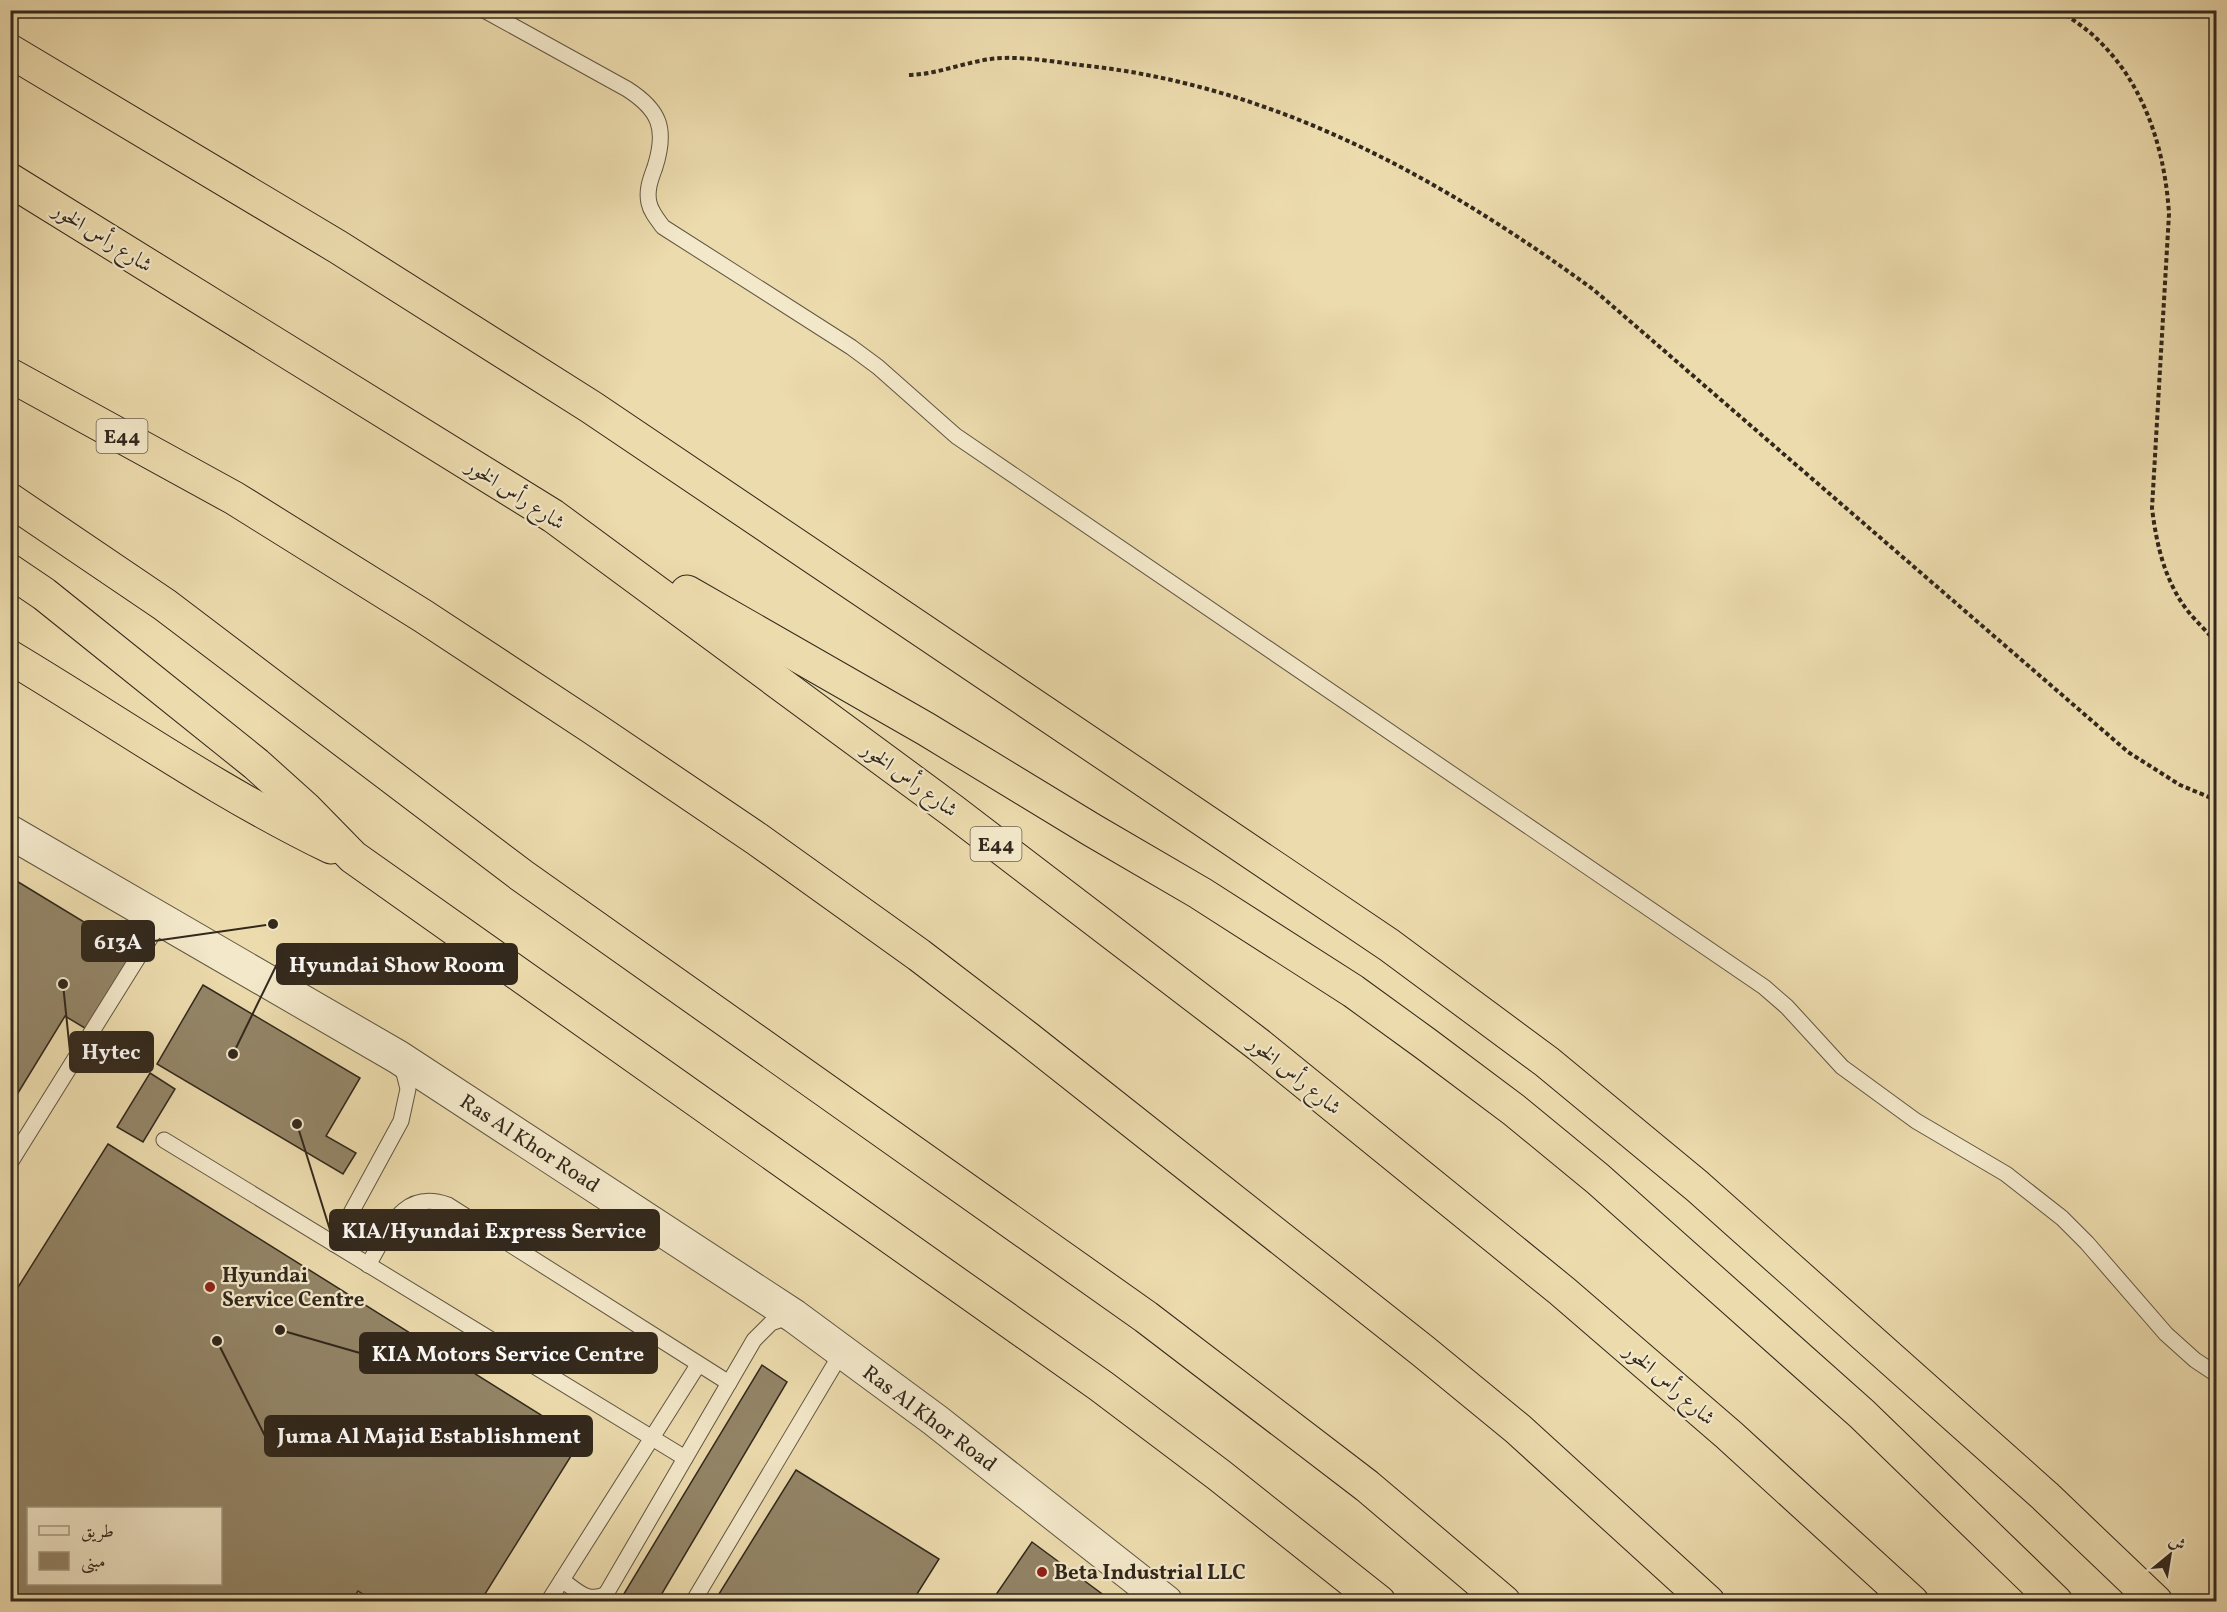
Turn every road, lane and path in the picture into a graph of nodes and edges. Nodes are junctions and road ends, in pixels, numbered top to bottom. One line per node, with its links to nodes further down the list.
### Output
1 (484, 10): 24 (lane)
2 (2060, 10): 10 (path)
3 (10, 51): 37 (highway)
4 (909, 75): 12 (path)
5 (10, 180): 8 (highway, شارع رأس الخور / E44)
6 (10, 375): 34 (highway, E44)
7 (10, 500): 33 (highway)
8 (553, 516): 35 (highway, شارع رأس الخور / E44); 36 (highway)
9 (10, 571): 14 (highway)
10 (2217, 642)
11 (10, 657): 14 (highway)
12 (2217, 800)
13 (10, 832): 15 (street, Ras Al Khor Road)
14 (353, 857): 32 (highway)
15 (162, 920): 16 (street, Ras Al Khor Road); 18 (lane)
16 (398, 1057): 19 (lane); 21 (street, Ras Al Khor Road)
17 (164, 1140): 19 (lane)
18 (10, 1163)
19 (334, 1244): 20 (lane)
20 (368, 1265): 23 (lane); 26 (lane)
21 (794, 1316): 22 (street, Ras Al Khor Road); 25 (lane)
22 (842, 1352): 30 (lane); 31 (street, Ras Al Khor Road)
23 (698, 1365): 25 (lane); 26 (lane)
24 (2217, 1374)
25 (729, 1383): 27 (lane)
26 (652, 1438): 27 (lane); 28 (lane)
27 (685, 1458): 28 (lane)
28 (562, 1580): 29 (lane)
29 (548, 1602)
30 (693, 1602)
31 (1166, 1602)
32 (1378, 1602)
33 (1504, 1602)
34 (1708, 1602)
35 (1912, 1602)
36 (2056, 1602)
37 (2156, 1602)

